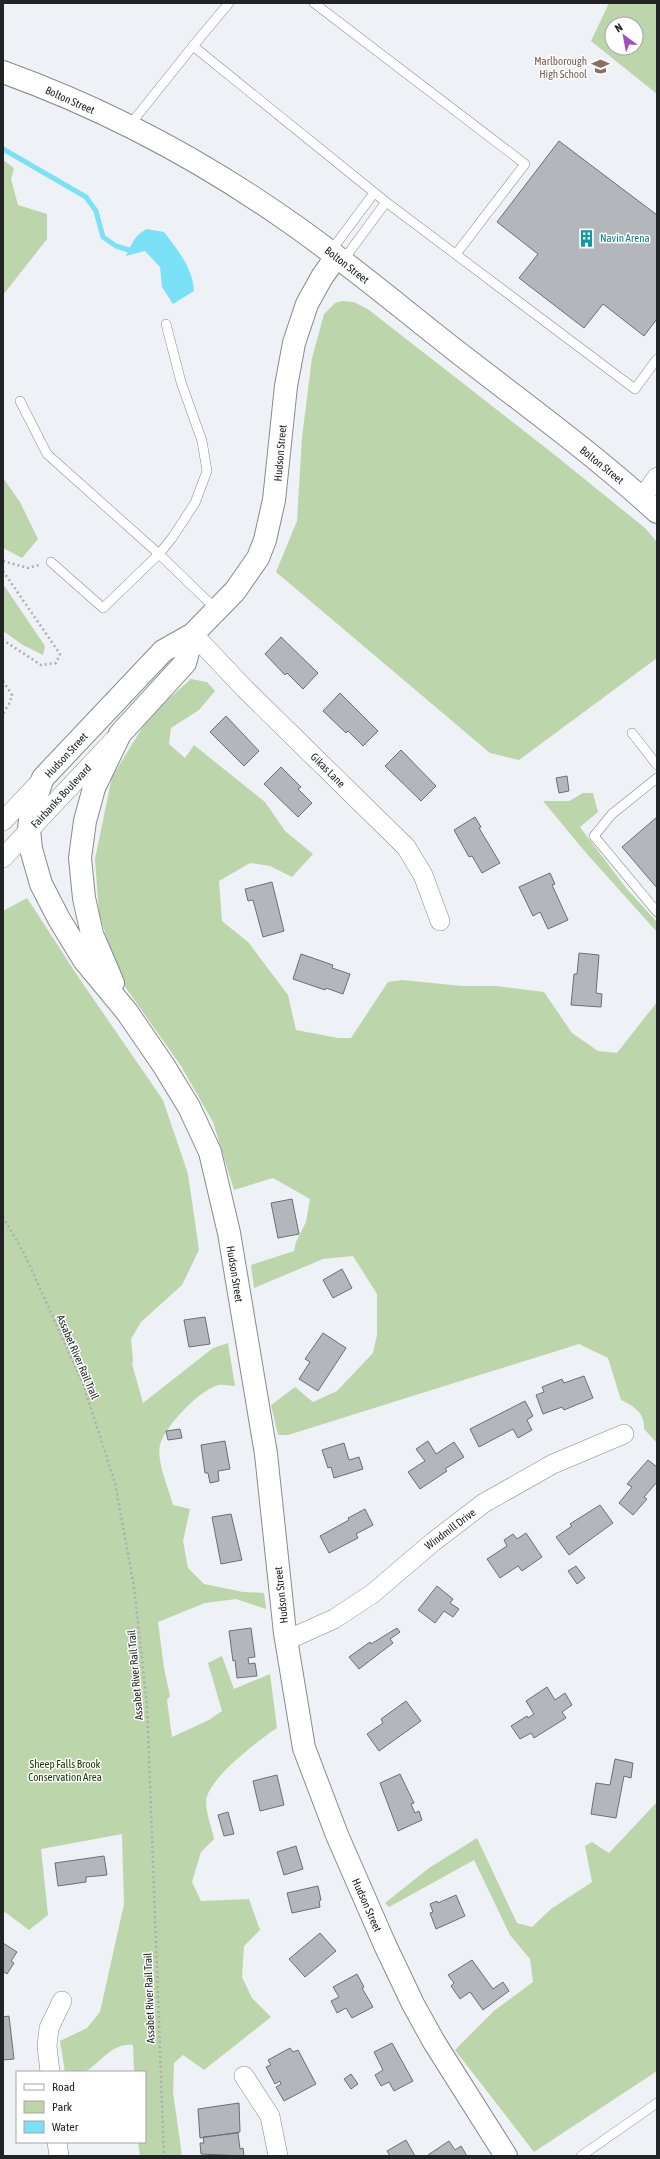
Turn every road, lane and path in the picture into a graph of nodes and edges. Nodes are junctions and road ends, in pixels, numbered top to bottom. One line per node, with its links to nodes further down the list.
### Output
1 (229, 3): 3 (lane)
2 (314, 3): 8 (lane)
3 (193, 46): 5 (lane); 6 (lane)
4 (3, 72): 5 (street, Bolton Street)
5 (128, 127): 9 (street, Bolton Street)
6 (374, 193): 7 (lane); 9 (lane)
7 (386, 202): 8 (lane); 9 (lane)
8 (456, 254): 11 (lane)
9 (336, 257): 14 (street, Bolton Street); 19 (street, Hudson Street)
10 (166, 324): 15 (lane)
11 (657, 359)
12 (20, 401): 15 (lane)
13 (657, 477): 14 (street)
14 (650, 505)
15 (159, 554): 17 (lane); 19 (lane)
16 (3, 561): 17 (path)
17 (52, 562)
18 (3, 571): 21 (path)
19 (217, 610): 20 (street, Hudson Street)
20 (193, 634): 25 (street, Hudson Street); 27 (street, Hudson Street); 33 (street, Gikas Lane)
21 (3, 640)
22 (3, 681): 23 (path)
23 (3, 714)
24 (632, 733): 26 (lane)
25 (120, 734): 30 (street, Fairbanks Boulevard); 34 (street, Hudson Street)
26 (657, 765)
27 (44, 778): 29 (street); 30 (street, Hudson Street)
28 (657, 778): 32 (lane)
29 (3, 821)
30 (29, 829): 31 (street, Fairbanks Boulevard); 34 (street, Hudson Street)
31 (3, 858)
32 (657, 912)
33 (440, 921)
34 (127, 1012): 37 (street, Hudson Street)
35 (3, 1217): 44 (path, Assabet River Rail Trail)
36 (624, 1434): 37 (street, Windmill Drive)
37 (287, 1640): 46 (street, Hudson Street)
38 (62, 2001): 39 (street)
39 (50, 2071)
40 (244, 2076): 45 (street)
41 (657, 2103): 47 (lane)
42 (57, 2143): 43 (street)
43 (58, 2156)
44 (164, 2156)
45 (278, 2156)
46 (506, 2156)
47 (581, 2156)

